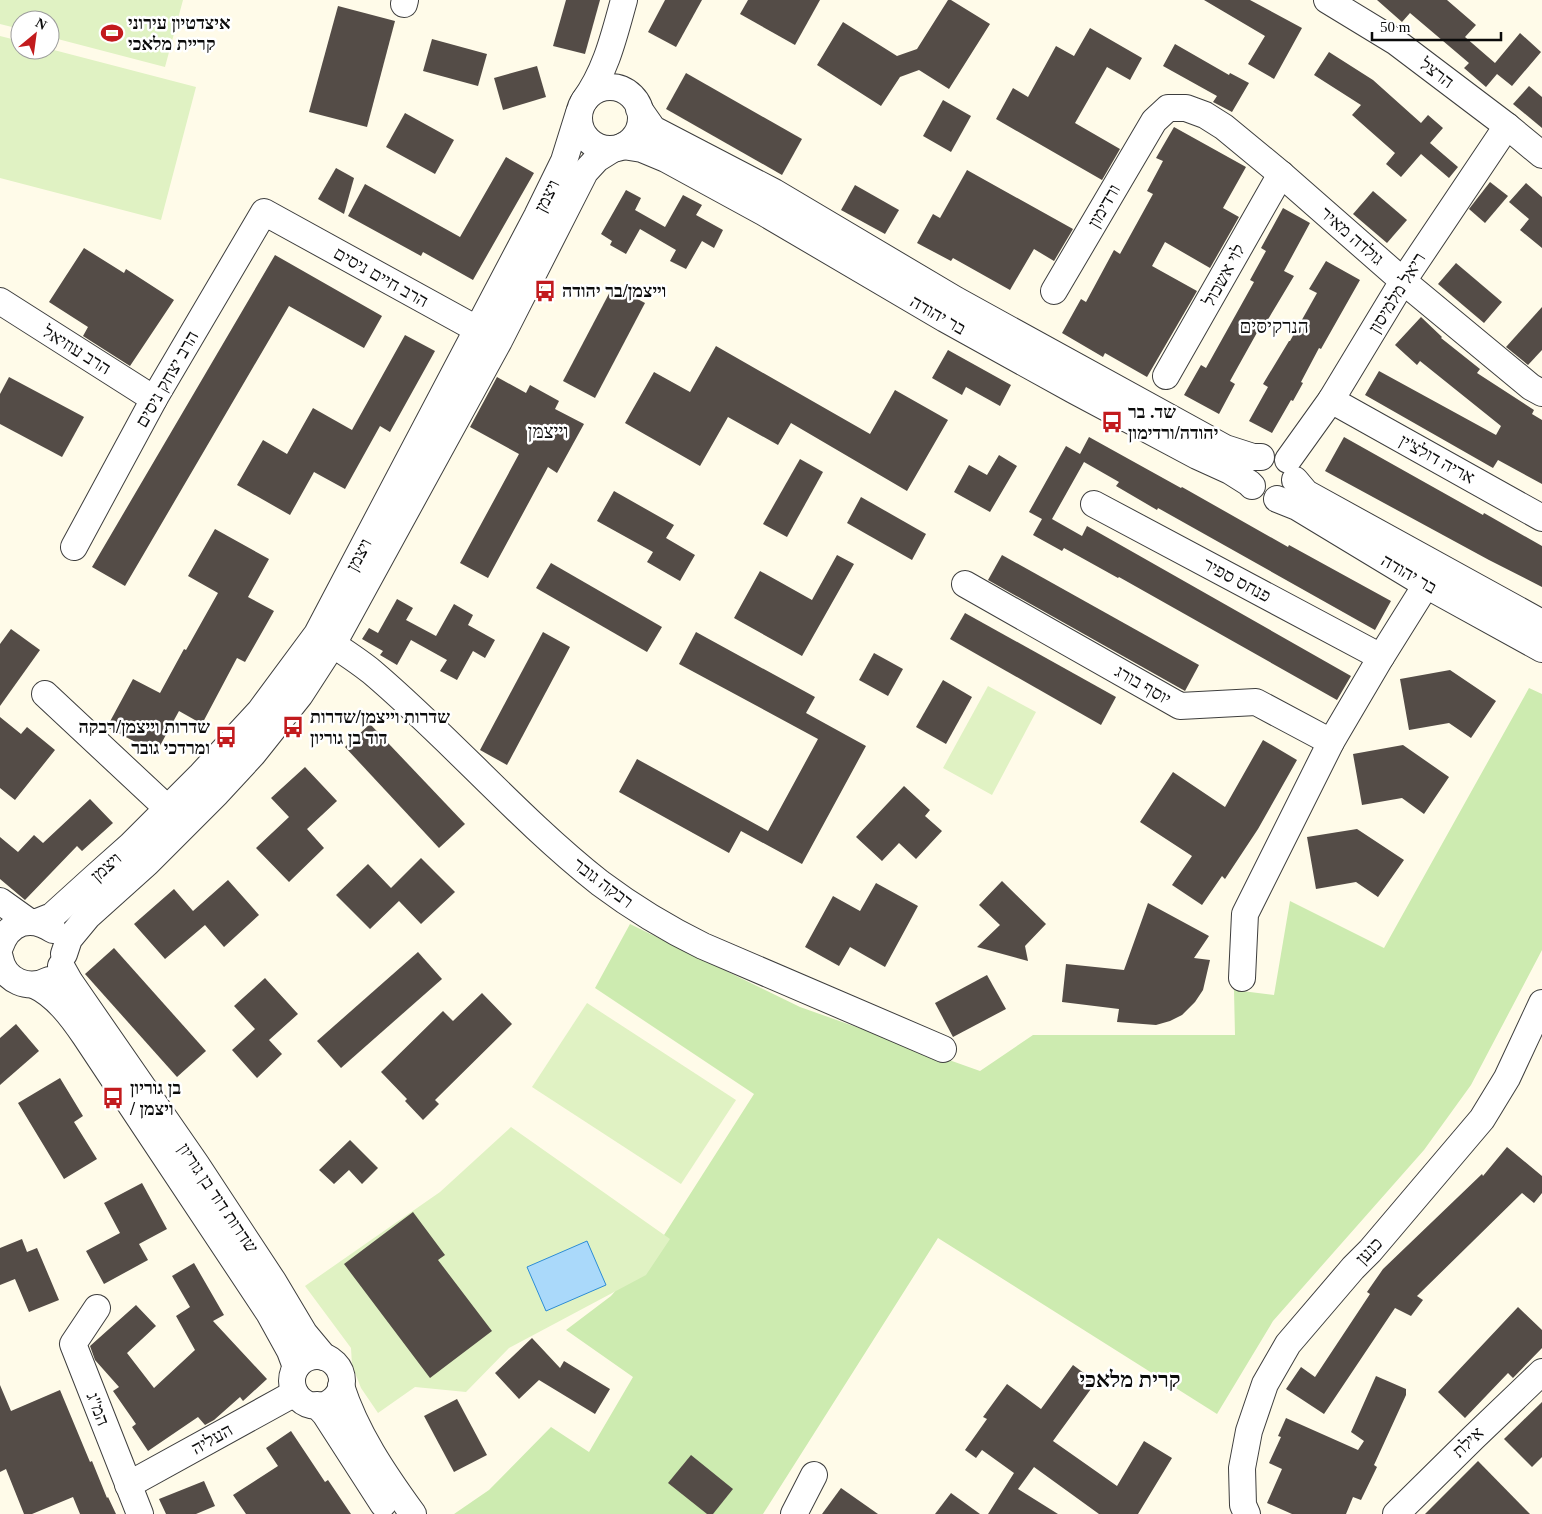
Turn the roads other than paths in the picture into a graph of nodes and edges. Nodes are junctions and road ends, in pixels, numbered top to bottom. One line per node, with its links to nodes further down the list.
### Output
1 (624, 0): 3 (street, ויצמן)
2 (1327, 0): 7 (street, הרצל)
3 (617, 26): 4 (street, ויצמן); 5 (street, ויצמן)
4 (632, 100): 5 (street); 8 (street); 20 (street, בר יהודה)
5 (581, 108): 8 (street); 15 (street, ויצמן)
6 (1154, 121): 10 (street, גולדה מאיר); 13 (street, ורדימון)
7 (1508, 126): 9 (street, הרצל); 12 (street, ריאל מלמיסון)
8 (618, 148): 15 (street, ויצמן); 22 (street, בר יהודה)
9 (1542, 155)
10 (1280, 174): 12 (street, גולדה מאיר); 16 (street, לוי אשכול)
11 (264, 212): 15 (street, הרב חיים ניסים); 18 (street, הרב יצחק ניסים)
12 (1403, 281): 17 (street, גולדה מאיר); 19 (street, ריאל מלמיסון)
13 (1054, 291)
14 (0, 301): 18 (street, הרב עוזיאל)
15 (488, 336): 30 (street, ויצמן)
16 (1166, 376)
17 (1542, 393)
18 (154, 399): 26 (street, הרב יצחק ניסים)
19 (1331, 400): 21 (street, ריאל מלמיסון); 25 (street, אריה דולצ'ין)
20 (1261, 457): 21 (street); 22 (street)
21 (1292, 470): 23 (street); 29 (street, בר יהודה)
22 (1252, 486): 23 (street)
23 (1277, 499): 28 (street, בר יהודה)
24 (1094, 504): 32 (street, פנחס ספיר)
25 (1542, 518)
26 (74, 547)
27 (965, 584): 34 (street, יוסף בורג)
28 (1426, 585): 31 (street, בר יהודה); 32 (street)
29 (1542, 623)
30 (325, 639): 35 (street, ויצמן); 40 (street, ויצמן); 44 (street, רבקה גובר)
31 (1542, 649)
32 (1381, 657): 34 (street)
33 (45, 694): 35 (street)
34 (1331, 742): 41 (street)
35 (167, 808): 37 (street, ויצמן)
36 (0, 901): 37 (street)
37 (32, 922): 38 (street, ויצמן); 40 (street, שדרות דוד בן גוריון)
38 (0, 947)
39 (0, 958): 42 (street, שדרות דוד בן גוריון)
40 (63, 960): 42 (street, ויצמן); 46 (street, שדרות דוד בן גוריון)
41 (1242, 978)
42 (19, 985): 47 (street, שדרות דוד בן גוריון)
43 (1542, 1003): 57 (street, כנען)
44 (943, 1050)
45 (97, 1308): 52 (street, המ"ג)
46 (324, 1357): 47 (street); 49 (street)
47 (296, 1368): 50 (street)
48 (1542, 1372): 58 (street, אילת)
49 (341, 1386): 50 (street); 55 (street)
50 (306, 1399): 52 (street, העליה); 54 (street)
51 (814, 1475): 56 (street)
52 (128, 1485): 53 (street, המ"ג)
53 (140, 1514)
54 (390, 1514)
55 (413, 1514)
56 (794, 1514)
57 (1247, 1514)
58 (1396, 1514)

